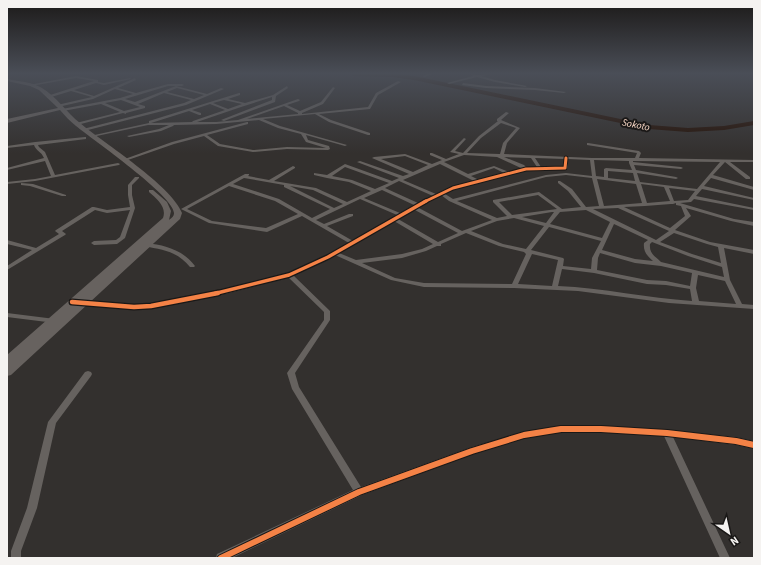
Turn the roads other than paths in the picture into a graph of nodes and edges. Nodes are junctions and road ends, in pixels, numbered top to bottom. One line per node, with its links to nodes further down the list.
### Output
1 (48, 100): 21 (street)
2 (52, 100): 21 (street)
3 (83, 100): 21 (street)
4 (112, 100): 15 (street)
5 (127, 100): 17 (street)
6 (144, 100): 17 (street)
7 (192, 100): 24 (street)
8 (220, 100): 16 (street)
9 (230, 100): 18 (street)
10 (258, 100): 18 (street)
11 (274, 100): 35 (street)
12 (297, 100): 19 (street)
13 (324, 100): 26 (street)
14 (373, 100): 27 (street)
15 (102, 103): 21 (street); 25 (street)
16 (210, 103): 22 (street); 23 (street)
17 (136, 104): 20 (street)
18 (244, 104): 23 (street)
19 (284, 105): 26 (street); 34 (street)
20 (142, 108): 24 (street); 25 (street)
21 (59, 109): 32 (street); 36 (street); 46 (street)
22 (190, 110): 28 (street); 30 (street)
23 (228, 110): 38 (street)
24 (154, 112): 30 (street); 41 (street)
25 (125, 113): 36 (street)
26 (300, 113): 27 (street); 31 (street)
27 (315, 113): 43 (street)
28 (200, 114)
29 (508, 114): 33 (street)
30 (165, 117): 37 (street)
31 (262, 119): 34 (street); 42 (street); 44 (street)
32 (7, 121)
33 (501, 121): 54 (street); 56 (street)
34 (235, 122): 35 (street)
35 (216, 123): 38 (street)
36 (77, 124): 41 (street)
37 (145, 124): 39 (street); 40 (street)
38 (188, 124): 39 (street)
39 (172, 125): 45 (street)
40 (121, 129): 45 (street); 46 (street)
41 (84, 130): 46 (street)
42 (303, 134): 44 (street); 51 (street)
43 (369, 134)
44 (205, 135): 67 (street)
45 (129, 136): 48 (street)
46 (88, 137): 49 (street); 67 (street)
47 (464, 139): 54 (street)
48 (134, 141)
49 (35, 143): 52 (street); 59 (street)
50 (588, 144): 61 (street)
51 (345, 145)
52 (7, 147)
53 (431, 154): 62 (street)
54 (464, 154): 55 (street); 62 (street)
55 (496, 154): 56 (street); 73 (street)
56 (502, 155): 57 (street)
57 (532, 156): 58 (street); 74 (street)
58 (566, 158): 60 (street); 74 (street)
59 (46, 159): 72 (street); 80 (street)
60 (592, 159): 63 (street); 84 (street)
61 (637, 159): 63 (street); 64 (street)
62 (442, 161): 69 (street); 81 (street)
63 (631, 161): 71 (street); 76 (street)
64 (687, 161): 65 (street); 71 (street)
65 (724, 161): 66 (street); 82 (street); 86 (street)
66 (754, 161)
67 (121, 162): 75 (street); 80 (street)
68 (359, 162): 87 (street)
69 (432, 165): 78 (street); 78 (street)
70 (292, 167): 89 (street)
71 (681, 168): 85 (street)
72 (7, 169)
73 (526, 169): 74 (street); 79 (street)
74 (540, 169)
75 (134, 172): 115 (street); 139 (street); 160 (street)
76 (634, 172): 85 (street); 88 (street); 93 (street)
77 (316, 174): 83 (street)
78 (413, 174): 87 (street)
79 (513, 174): 81 (street); 90 (street)
80 (53, 176): 94 (street)
81 (467, 176): 90 (street)
82 (710, 176): 100 (street); 101 (street)
83 (327, 177): 92 (street); 102 (street)
84 (594, 178): 88 (street); 108 (street); 116 (street)
85 (676, 178): 98 (street)
86 (748, 178)
87 (402, 179): 92 (street); 103 (street)
88 (606, 179): 93 (street)
89 (270, 182): 95 (street); 96 (street)
90 (479, 182): 103 (street)
91 (560, 182): 117 (street)
92 (393, 183): 99 (street)
93 (637, 183): 97 (street); 111 (street)
94 (7, 184): 104 (street)
95 (230, 185): 121 (street); 121 (street)
96 (285, 185): 110 (street); 118 (street)
97 (666, 186): 98 (street); 109 (street)
98 (673, 187): 100 (street)
99 (382, 188): 102 (street); 112 (street)
100 (699, 189): 105 (street); 107 (street)
101 (754, 189)
102 (376, 191): 106 (street)
103 (439, 194): 108 (street); 112 (street)
104 (64, 195)
105 (693, 197): 109 (street); 119 (street)
106 (361, 198): 110 (street); 123 (street)
107 (754, 199)
108 (454, 200): 127 (street)
109 (673, 203): 111 (street); 113 (street)
110 (347, 204): 118 (street)
111 (645, 205): 114 (street)
112 (415, 206): 123 (street); 133 (street)
113 (683, 206): 129 (street); 132 (street)
114 (619, 207): 116 (street); 132 (street)
115 (133, 208): 137 (street); 142 (street)
116 (602, 208): 117 (street)
117 (586, 209): 120 (street); 128 (street)
118 (333, 210): 125 (street)
119 (754, 210)
120 (560, 211): 124 (street); 124 (street); 130 (street)
121 (303, 214): 125 (street)
122 (351, 215): 131 (street)
123 (401, 215): 126 (street)
124 (513, 217): 127 (street); 130 (street)
125 (313, 219): 131 (street)
126 (394, 219): 138 (street); 140 (street)
127 (496, 220): 133 (street)
128 (613, 222): 134 (street); 135 (street)
129 (754, 224)
130 (546, 225): 134 (street); 143 (street)
131 (324, 226): 138 (street)
132 (672, 231): 135 (street); 141 (street)
133 (464, 232): 140 (street); 143 (street)
134 (604, 240): 144 (street)
135 (654, 241): 148 (street); 150 (street)
136 (7, 242): 142 (street)
137 (94, 243)
138 (353, 244): 146 (street)
139 (146, 245): 149 (street); 160 (street)
140 (439, 245): 147 (street)
141 (721, 246): 145 (street); 150 (street)
142 (37, 250): 152 (street)
143 (529, 252): 151 (street); 157 (street)
144 (598, 252): 148 (street); 153 (street)
145 (754, 252)
146 (335, 253): 147 (street); 155 (street)
147 (357, 262): 157 (street)
148 (661, 264): 154 (street)
149 (192, 266)
150 (725, 266): 156 (street)
151 (560, 267): 153 (street); 158 (street)
152 (7, 268)
153 (594, 271): 159 (street)
154 (695, 273): 156 (street); 159 (street)
155 (288, 274): 160 (street); 172 (street)
156 (727, 280): 162 (street)
157 (514, 286): 158 (street)
158 (555, 288): 161 (street)
159 (693, 288): 161 (street)
160 (77, 303): 165 (street); 166 (street)
161 (696, 303): 162 (street)
162 (740, 306): 163 (street)
163 (754, 307)
164 (7, 315): 165 (street)
165 (51, 321): 166 (street); 167 (street)
166 (61, 322): 168 (street)
167 (7, 361)
168 (7, 372)
169 (88, 374): 173 (street)
170 (667, 433): 171 (street); 172 (street); 175 (street)
171 (754, 445)
172 (359, 492): 174 (street)
173 (16, 558)
174 (221, 558)
175 (725, 558)

